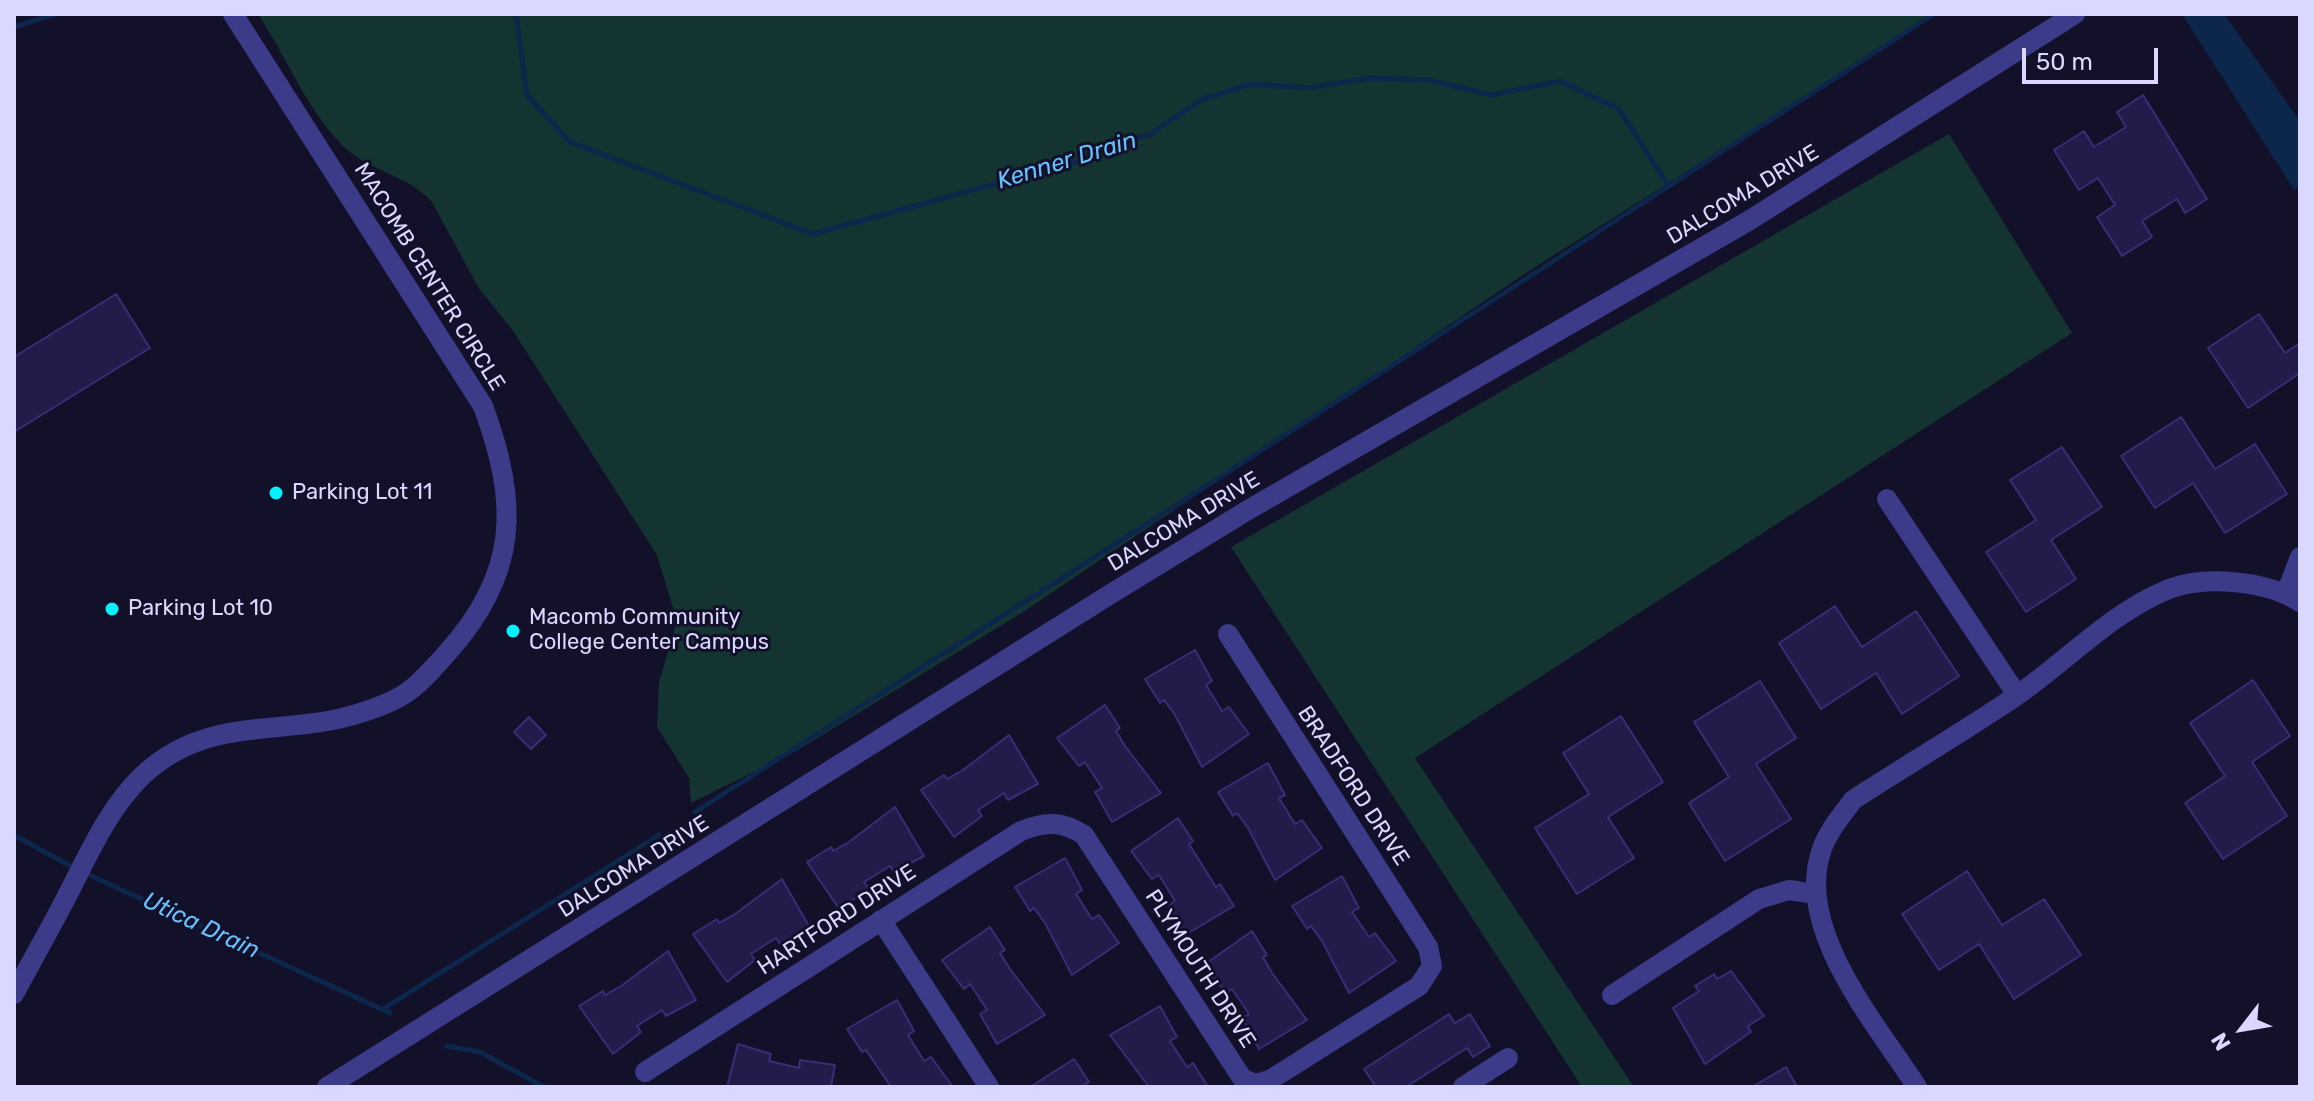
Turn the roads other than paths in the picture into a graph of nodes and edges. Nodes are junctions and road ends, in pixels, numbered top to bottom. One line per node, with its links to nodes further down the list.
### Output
1 (233, 14): 12 (street, MACOMB CENTER CIRCLE)
2 (2075, 14): 16 (street, DALCOMA DRIVE)
3 (1887, 499): 7 (street)
4 (2300, 557): 5 (street)
5 (2293, 597): 7 (street)
6 (1228, 634): 11 (street, BRADFORD DRIVE)
7 (2017, 695): 9 (street)
8 (1060, 824): 10 (street, HARTFORD DRIVE); 11 (street, PLYMOUTH DRIVE)
9 (1815, 894): 13 (street); 19 (street)
10 (881, 920): 15 (street, HARTFORD DRIVE); 17 (street)
11 (1432, 966)
12 (14, 994)
13 (1612, 995)
14 (1508, 1058): 18 (street)
15 (645, 1072)
16 (327, 1087)
17 (989, 1087)
18 (1463, 1087)
19 (1917, 1087)

